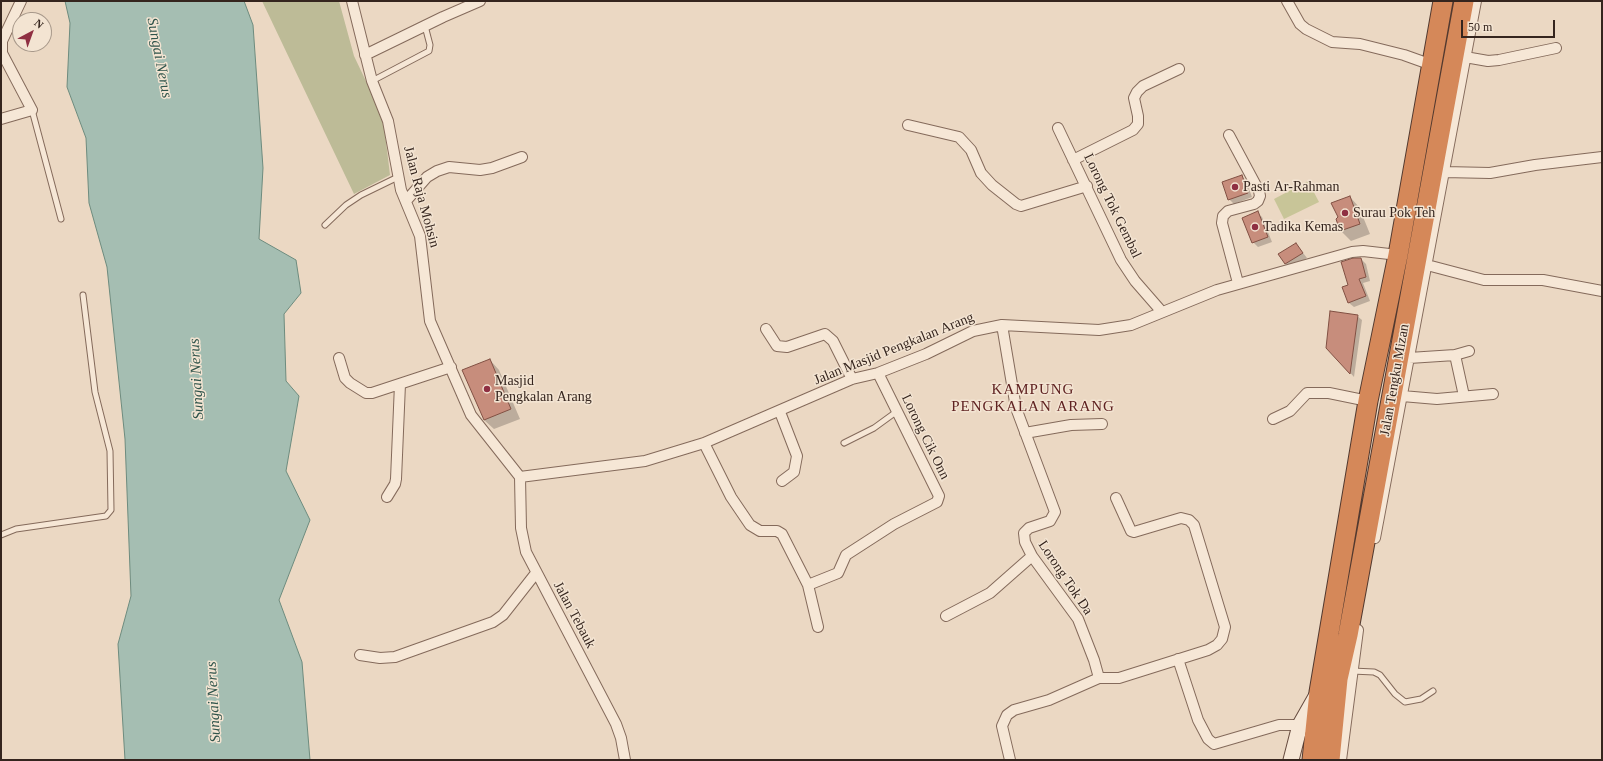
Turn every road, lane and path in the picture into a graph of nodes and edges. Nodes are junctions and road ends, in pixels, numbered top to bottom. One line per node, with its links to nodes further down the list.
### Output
1 (20, 1): 15 (street)
2 (352, 1): 10 (street, Jalan Raja Mohsin)
3 (480, 1): 8 (street)
4 (1286, 1): 12 (street)
5 (1443, 1): 12 (highway, Jalan Tengku Mizan)
6 (1464, 1): 76 (highway, Jalan Tengku Mizan)
7 (1476, 1): 11 (street)
8 (425, 26): 10 (street); 14 (lane)
9 (1556, 48): 11 (street)
10 (365, 55): 14 (street, Jalan Raja Mohsin)
11 (1465, 57): 23 (street)
12 (1432, 65): 29 (highway, Jalan Tengku Mizan)
13 (1179, 69): 22 (street)
14 (372, 81): 24 (street, Jalan Raja Mohsin)
15 (32, 110): 16 (street); 27 (lane)
16 (1, 119)
17 (908, 125): 25 (street)
18 (1058, 128): 22 (street, Lorong Tok Gembal)
19 (1229, 135): 31 (street)
20 (522, 157): 26 (street)
21 (1602, 157): 23 (street)
22 (1073, 160): 25 (street, Lorong Tok Gembal)
23 (1444, 172): 30 (street)
24 (398, 177): 26 (street, Jalan Raja Mohsin); 28 (lane)
25 (1087, 186): 34 (street, Lorong Tok Gembal)
26 (406, 201): 41 (street, Jalan Raja Mohsin)
27 (61, 219)
28 (325, 225)
29 (1398, 255): 31 (street, Jalan Masjid Pengkalan Arang); 48 (highway, Jalan Tengku Mizan)
30 (1427, 265): 32 (street); 40 (street)
31 (1238, 283): 34 (street, Jalan Masjid Pengkalan Arang)
32 (1602, 290)
33 (83, 295): 60 (lane)
34 (1162, 312): 35 (street, Jalan Masjid Pengkalan Arang)
35 (1002, 325): 42 (street, Jalan Masjid Pengkalan Arang); 53 (street, Lorong Tok Da)
36 (766, 330): 43 (street)
37 (1469, 351): 38 (street)
38 (1455, 356): 40 (street); 47 (street)
39 (340, 358): 44 (street)
40 (1409, 358): 46 (street)
41 (451, 368): 44 (street); 56 (street, Jalan Raja Mohsin)
42 (878, 373): 43 (street, Jalan Masjid Pengkalan Arang); 50 (street, Lorong Cik Onn)
43 (852, 379): 49 (street, Jalan Masjid Pengkalan Arang)
44 (400, 384): 58 (street)
45 (1493, 394): 47 (street)
46 (1402, 396): 47 (street); 68 (street)
47 (1464, 396)
48 (1368, 401): 51 (street); 71 (highway, Jalan Tengku Mizan)
49 (780, 412): 54 (street, Jalan Masjid Pengkalan Arang); 57 (street)
50 (896, 412): 55 (lane); 63 (street, Lorong Cik Onn)
51 (1273, 419)
52 (1102, 424): 53 (street)
53 (1025, 432): 61 (street, Lorong Tok Da)
54 (704, 443): 56 (street, Jalan Masjid Pengkalan Arang); 63 (street)
55 (844, 443)
56 (520, 477): 62 (street, Jalan Tebauk)
57 (782, 481)
58 (388, 497)
59 (1116, 498): 67 (street)
60 (1, 535)
61 (1032, 556): 64 (street); 69 (street, Lorong Tok Da)
62 (536, 574): 66 (street); 72 (street, Jalan Tebauk)
63 (808, 585): 65 (street)
64 (946, 616)
65 (818, 627)
66 (360, 655)
67 (1178, 659): 69 (street); 71 (street)
68 (1352, 671): 70 (lane); 77 (street)
69 (1099, 678): 73 (street)
70 (1433, 691)
71 (1308, 725): 74 (street); 75 (highway, Jalan Tengku Mizan)
72 (625, 760)
73 (1010, 760)
74 (1291, 760)
75 (1312, 760)
76 (1330, 760)
77 (1341, 760)

